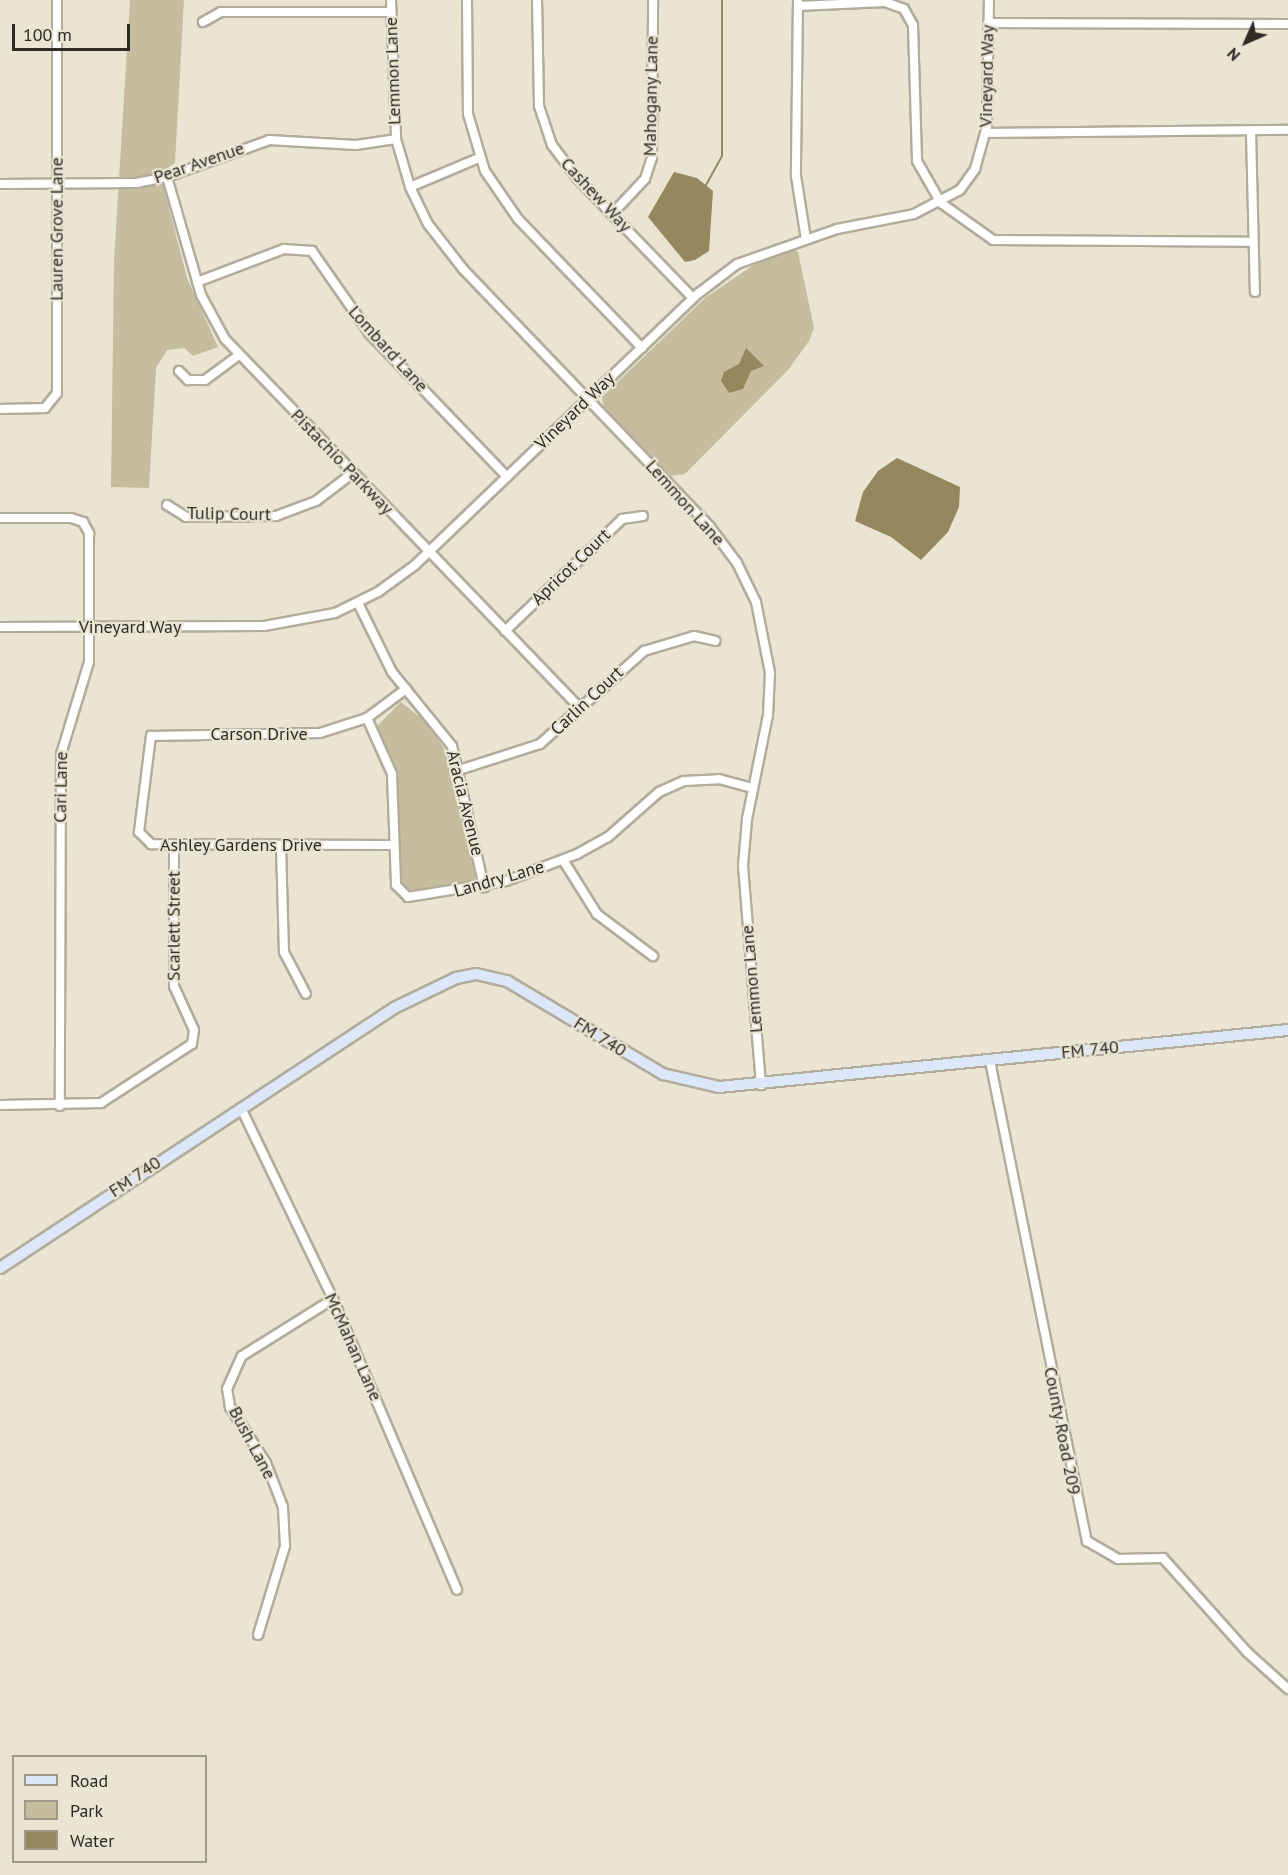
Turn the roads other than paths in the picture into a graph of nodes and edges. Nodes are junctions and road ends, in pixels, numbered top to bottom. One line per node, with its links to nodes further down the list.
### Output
1 (57, 0): 19 (street, Lauren Grove Lane)
2 (391, 0): 8 (street, Lemmon Lane)
3 (467, 0): 16 (street)
4 (537, 0): 22 (street, Cashew Way)
5 (652, 0): 22 (street, Mahogany Lane)
6 (989, 0): 10 (street, Vineyard Way)
7 (798, 3): 21 (street); 23 (street)
8 (391, 12): 9 (street); 15 (street, Lemmon Lane)
9 (203, 22)
10 (988, 23): 11 (street); 13 (street, Vineyard Way)
11 (1288, 24)
12 (1288, 130): 14 (street)
13 (986, 132): 14 (street); 21 (street, Vineyard Way)
14 (1251, 132): 24 (street)
15 (396, 139): 17 (street, Pear Avenue); 20 (street, Lemmon Lane)
16 (479, 158): 20 (street); 28 (street)
17 (167, 177): 19 (street, Pear Avenue); 25 (street, Pistachio Parkway)
18 (0, 184): 19 (street, Pear Avenue)
19 (57, 184): 32 (street, Lauren Grove Lane)
20 (410, 187): 31 (street, Lemmon Lane)
21 (941, 203): 23 (street, Vineyard Way); 24 (street)
22 (612, 214): 27 (street, Cashew Way)
23 (807, 239): 27 (street, Vineyard Way)
24 (1251, 242): 26 (street)
25 (197, 282): 29 (street, Pistachio Parkway); 34 (street, Lombard Lane)
26 (1255, 292)
27 (693, 298): 28 (street, Vineyard Way)
28 (642, 348): 31 (street, Vineyard Way)
29 (239, 355): 30 (street); 33 (street, Pistachio Parkway)
30 (178, 371)
31 (589, 398): 34 (street, Vineyard Way); 49 (street, Lemmon Lane)
32 (0, 408)
33 (353, 473): 35 (street, Tulip Court); 38 (street, Pistachio Parkway)
34 (507, 477): 38 (street, Vineyard Way)
35 (167, 505)
36 (643, 516): 42 (street, Apricot Court)
37 (0, 518): 41 (street, Cari Lane)
38 (429, 552): 39 (street, Vineyard Way); 42 (street, Pistachio Parkway)
39 (358, 603): 41 (street, Vineyard Way); 44 (street, Aracia Avenue)
40 (0, 627): 41 (street, Vineyard Way)
41 (89, 627): 61 (street, Cari Lane)
42 (505, 631): 45 (street, Pistachio Parkway)
43 (715, 641): 45 (street, Carlin Court)
44 (406, 689): 46 (street, Carson Drive); 47 (street, Aracia Avenue)
45 (579, 708): 47 (street, Carlin Court)
46 (367, 718): 48 (street, Carson Drive); 51 (street, Landry Lane)
47 (459, 770): 54 (street, Aracia Avenue)
48 (143, 787): 50 (street, Ashley Gardens Drive)
49 (753, 788): 53 (street, Landry Lane); 59 (street, Lemmon Lane)
50 (174, 844): 52 (street, Ashley Gardens Drive); 61 (street, Scarlett Street)
51 (394, 845): 52 (street, Ashley Gardens Drive); 54 (street, Landry Lane)
52 (281, 846): 56 (street)
53 (563, 860): 54 (street, Landry Lane); 55 (street)
54 (484, 887)
55 (653, 956)
56 (306, 994)
57 (1288, 1030): 58 (main road, FM 740 / FM 740)
58 (990, 1060): 59 (main road, FM 740 / FM 740); 67 (street, County Road 209)
59 (761, 1085): 62 (main road, FM 740 / FM 740)
60 (0, 1105): 61 (street, Scarlett Street)
61 (60, 1106)
62 (241, 1107): 63 (main road, FM 740 / FM 740); 64 (street, McMahan Lane)
63 (0, 1268)
64 (333, 1299): 65 (street, McMahan Lane); 66 (street, Bush Lane)
65 (457, 1590)
66 (258, 1635)
67 (1288, 1689)

